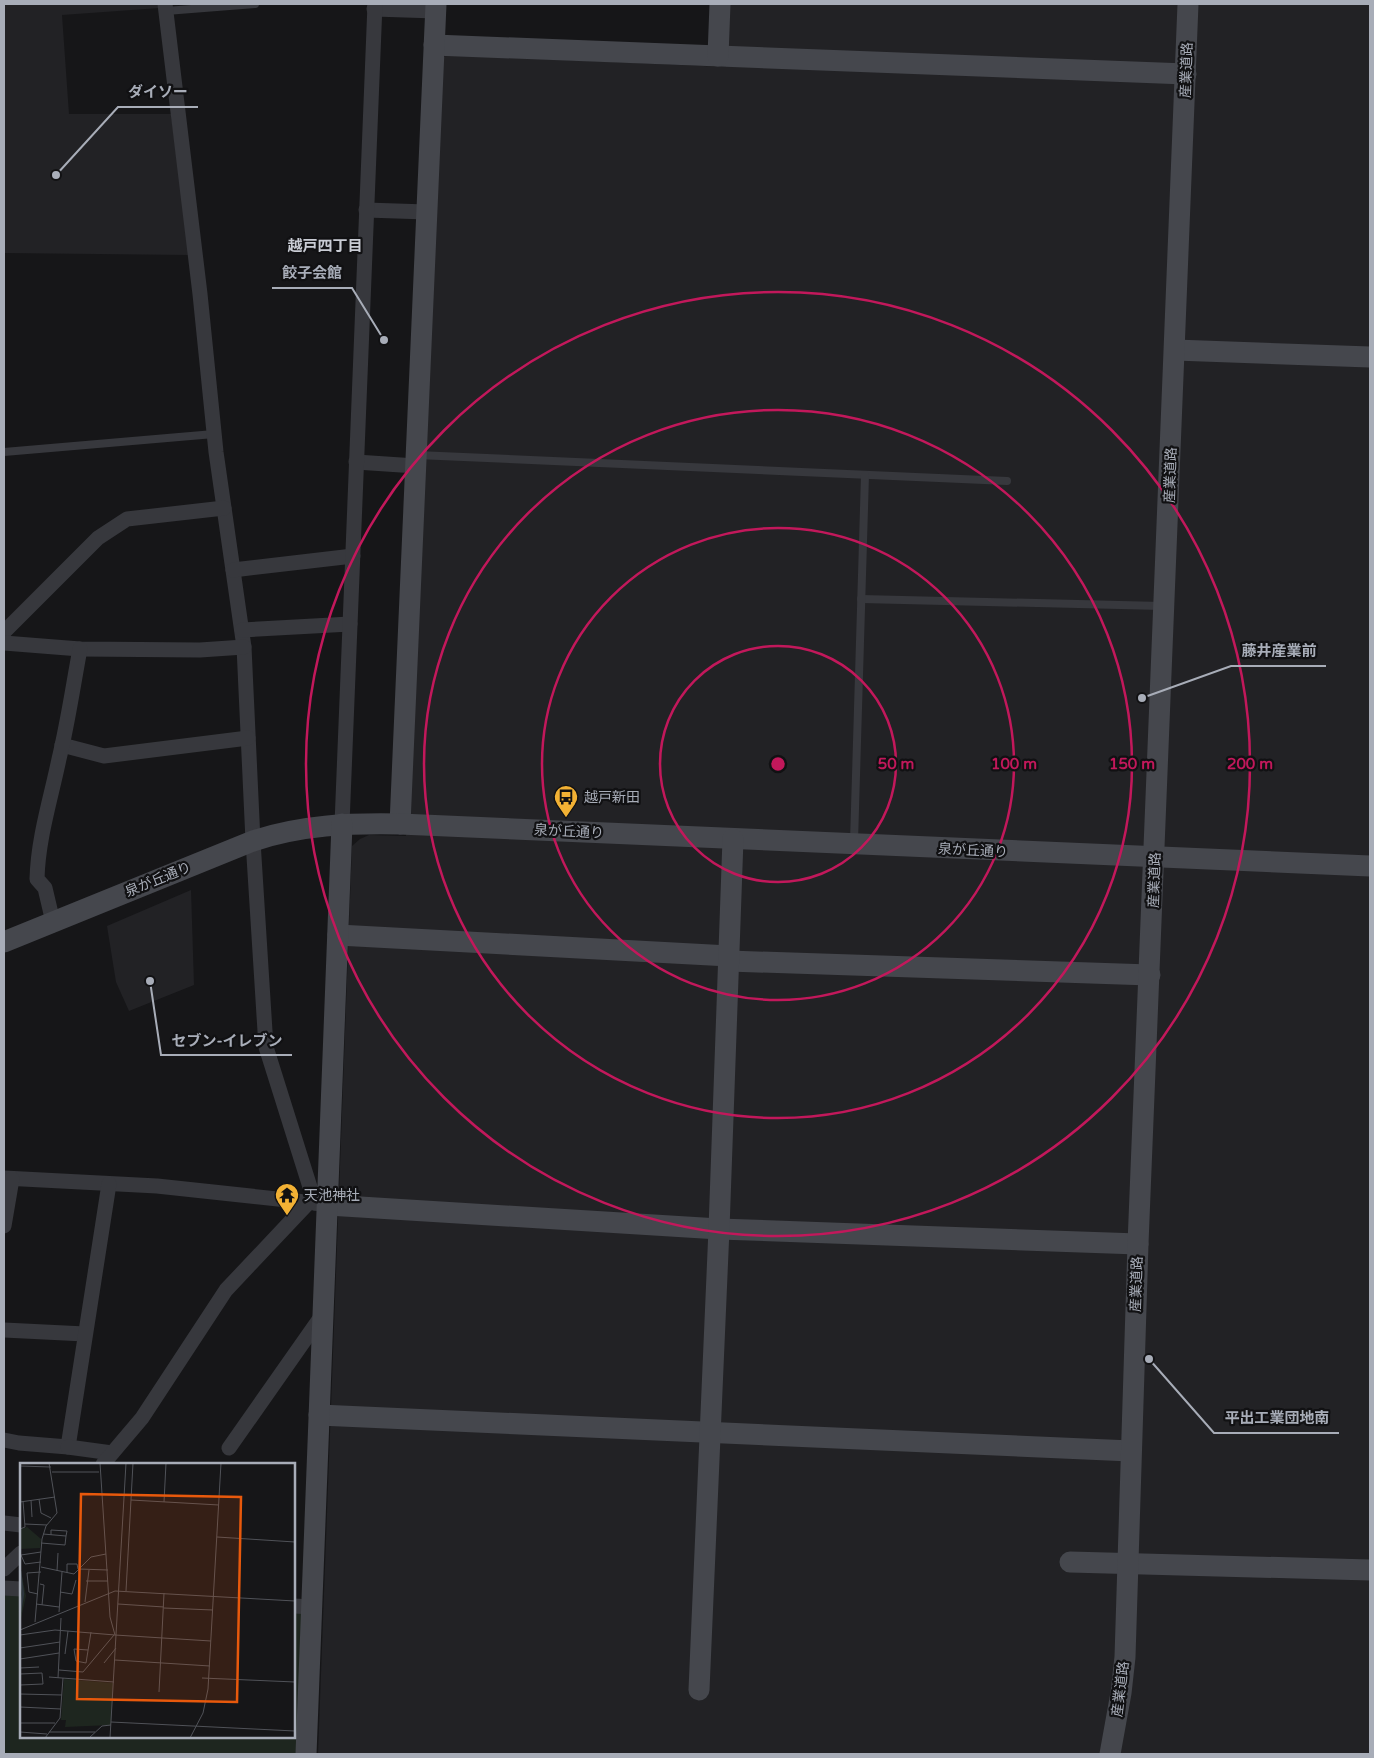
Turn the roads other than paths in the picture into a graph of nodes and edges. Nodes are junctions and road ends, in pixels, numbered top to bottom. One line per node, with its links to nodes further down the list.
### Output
1 (255, 4): 4 (lane)
2 (720, 4): 8 (street)
3 (1188, 4): 9 (street, 産業道路)
4 (166, 7): 14 (street)
5 (375, 7): 6 (street); 10 (street)
6 (436, 8): 7 (street)
7 (434, 44): 8 (street); 11 (street)
8 (718, 56): 9 (street)
9 (1186, 74): 12 (street, 産業道路)
10 (366, 210): 11 (street); 17 (street)
11 (427, 212): 16 (street)
12 (1175, 350): 13 (street); 24 (street, 産業道路)
13 (1370, 357)
14 (214, 434): 15 (lane); 20 (street)
15 (4, 452)
16 (417, 460): 17 (street); 18 (lane); 34 (street)
17 (356, 462): 21 (street)
18 (865, 474): 19 (lane); 23 (lane)
19 (1007, 481)
20 (224, 508): 22 (street); 27 (street)
21 (352, 556): 22 (street); 25 (street)
22 (233, 570): 26 (street)
23 (862, 599): 24 (lane); 37 (lane)
24 (1164, 606): 38 (street, 産業道路)
25 (350, 624): 26 (street); 33 (street)
26 (242, 630): 29 (street)
27 (4, 632)
28 (4, 644): 30 (street)
29 (244, 648): 30 (street); 31 (street)
30 (80, 649): 32 (street)
31 (248, 738): 32 (street); 36 (street)
32 (62, 745): 40 (street)
33 (342, 824): 34 (street, 泉が丘通り); 36 (street, 泉が丘通り); 41 (street)
34 (400, 824): 35 (street, 泉が丘通り)
35 (733, 839): 37 (street, 泉が丘通り); 43 (street)
36 (253, 841): 40 (street, 泉が丘通り); 47 (street)
37 (854, 844): 38 (street, 泉が丘通り)
38 (1154, 858): 39 (street, 泉が丘通り); 44 (street, 産業道路)
39 (1370, 866)
40 (53, 922): 42 (street, 泉が丘通り)
41 (338, 935): 43 (street); 47 (street)
42 (4, 942)
43 (729, 958): 44 (street); 49 (street)
44 (1150, 975): 50 (street, 産業道路)
45 (8, 1178): 46 (street); 48 (street)
46 (109, 1184): 47 (street); 53 (street)
47 (317, 1203): 49 (street); 51 (street); 60 (street)
48 (4, 1226)
49 (719, 1228): 50 (street); 55 (street)
50 (1138, 1244): 59 (street, 産業道路)
51 (324, 1313): 54 (street); 58 (street)
52 (4, 1330): 53 (street)
53 (85, 1334): 57 (street)
54 (319, 1415): 55 (street); 70 (street)
55 (709, 1434): 59 (street); 71 (street)
56 (4, 1440): 57 (street)
57 (68, 1447): 60 (street)
58 (228, 1448)
59 (1131, 1451): 65 (street, 産業道路)
60 (108, 1459)
61 (4, 1524): 62 (street)
62 (20, 1525)
63 (20, 1554): 66 (street)
64 (1070, 1562): 65 (street)
65 (1128, 1563): 67 (street); 73 (street, 産業道路)
66 (4, 1569)
67 (1370, 1570)
68 (4, 1588): 69 (street)
69 (20, 1589)
70 (303, 1606): 72 (street)
71 (699, 1690)
72 (306, 1754)
73 (1110, 1754)

